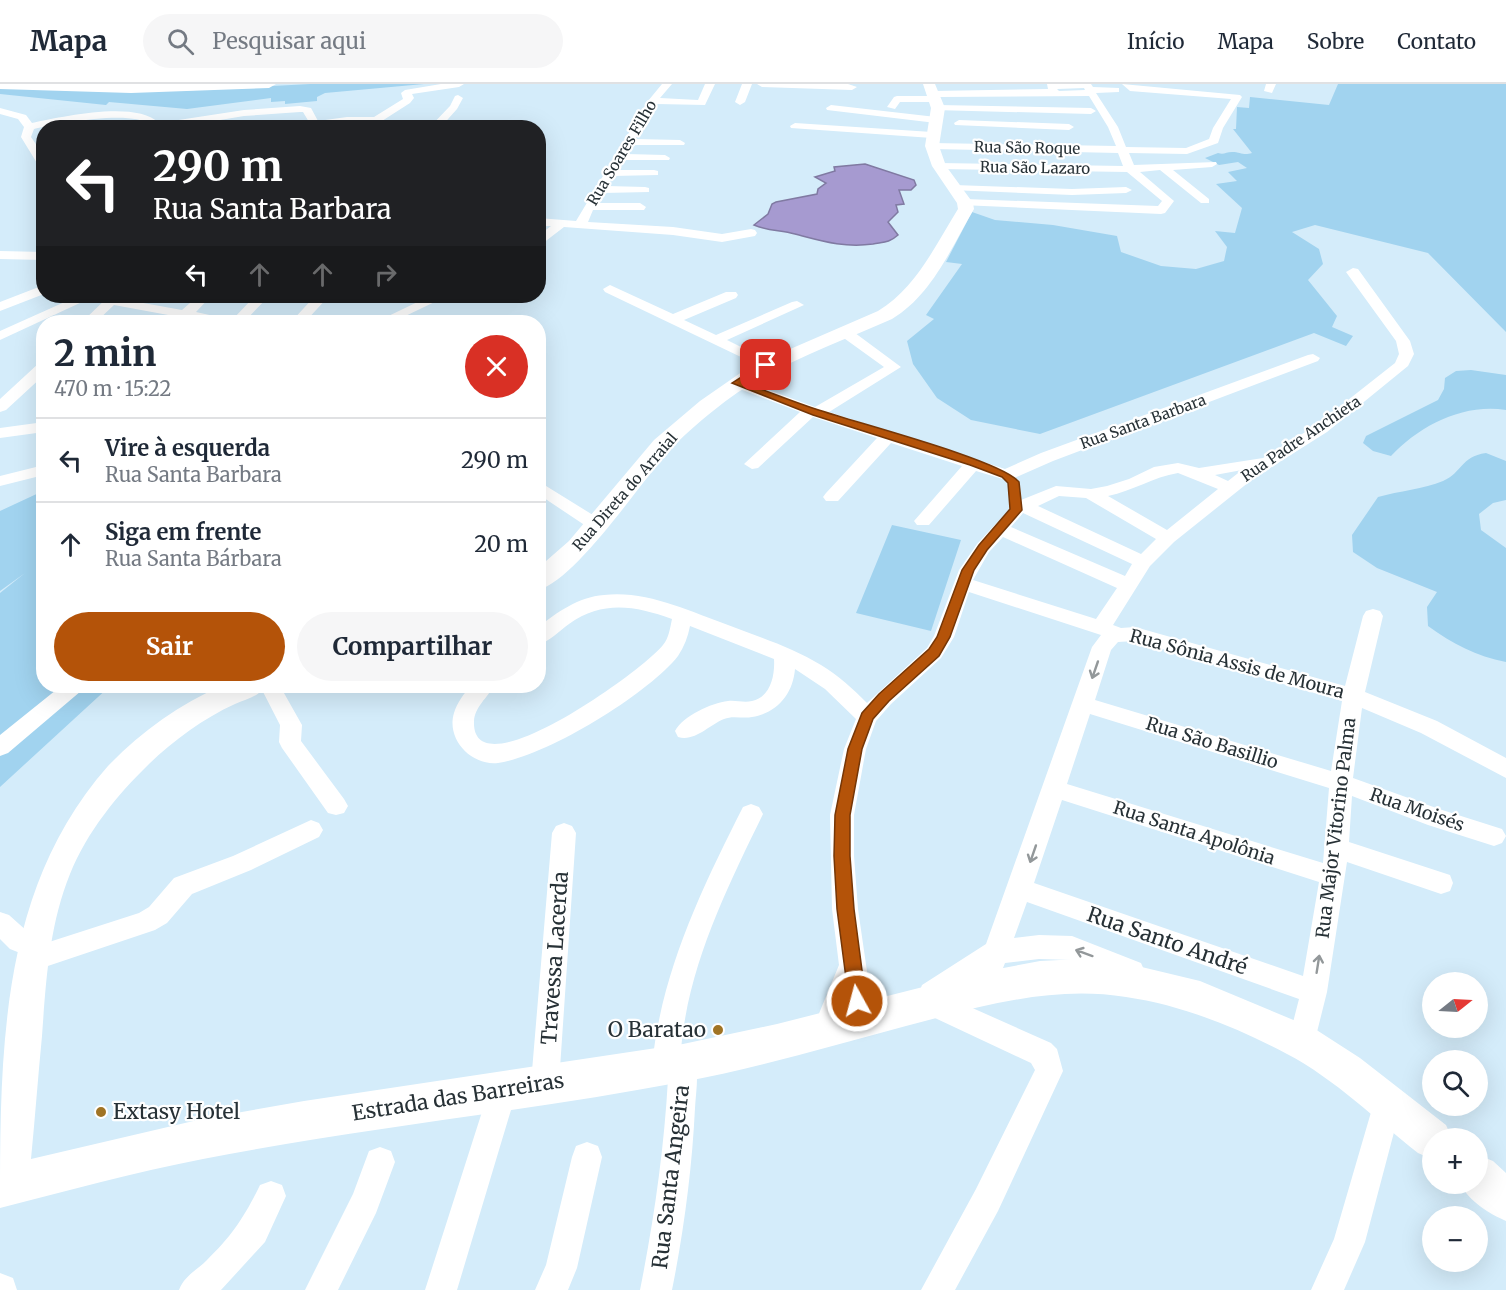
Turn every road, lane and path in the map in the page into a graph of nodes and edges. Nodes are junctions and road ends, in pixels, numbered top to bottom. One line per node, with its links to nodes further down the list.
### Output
1 (269, 84): 10 (highway)
2 (459, 84): 29 (street)
3 (667, 84): 18 (street, Rua Soares Filho)
4 (710, 84): 18 (street)
5 (747, 84): 19 (street)
6 (762, 84): 7 (street)
7 (774, 84): 11 (street)
8 (1127, 84): 16 (street)
9 (1230, 84): 16 (street)
10 (0, 85)
11 (802, 88): 13 (street); 15 (street)
12 (1088, 88): 14 (street); 23 (street); 38 (street)
13 (851, 89)
14 (1116, 90)
15 (811, 97)
16 (1237, 97): 38 (street, Rua São Roque)
17 (458, 98): 30 (street)
18 (653, 101): 36 (street, Rua Soares Filho)
19 (740, 102)
20 (892, 107): 23 (street)
21 (0, 111): 33 (street)
22 (1091, 111): 23 (street)
23 (934, 113): 34 (street); 35 (street); 35 (street); 41 (street, Rua São Roque); 45 (street)
24 (61, 120): 25 (street)
25 (149, 120)
26 (198, 120): 27 (street)
27 (313, 120)
28 (348, 120): 29 (street)
29 (374, 120)
30 (442, 120)
31 (36, 125): 33 (street)
32 (795, 126): 35 (street)
33 (29, 127): 39 (street)
34 (1069, 127)
35 (819, 128)
36 (630, 142): 37 (street); 40 (street, Rua Soares Filho)
37 (680, 143)
38 (1122, 150): 41 (street, Rua São Roque); 47 (street)
39 (36, 153)
40 (620, 157): 42 (street); 48 (street, Rua Soares Filho)
41 (1013, 157): 43 (street); 45 (street, Rua São Lazaro); 47 (street, Rua São Lazaro)
42 (665, 158)
43 (1056, 159)
44 (1212, 164): 46 (street, Rua São Lazaro)
45 (939, 166): 50 (street)
46 (1164, 168): 47 (street, Rua São Lazaro); 54 (street)
47 (1131, 169): 55 (street)
48 (610, 173): 49 (street); 51 (street, Rua Soares Filho)
49 (654, 173)
50 (954, 188): 53 (street); 55 (street)
51 (600, 189): 52 (street); 56 (street, Rua Soares Filho)
52 (645, 190)
53 (1126, 190)
54 (1205, 201)
55 (965, 203): 85 (street, Rua Direta do Arraial)
56 (589, 206): 57 (street); 60 (street, Rua Soares Filho)
57 (640, 207)
58 (546, 223): 59 (street)
59 (561, 224): 60 (street); 62 (street)
60 (580, 225): 61 (street)
61 (751, 233)
62 (546, 237)
63 (0, 255): 64 (street)
64 (36, 256)
65 (1353, 272): 97 (street, Rua Padre Anchieta)
66 (610, 290): 83 (street)
67 (36, 292): 76 (street)
68 (731, 295): 83 (street)
69 (73, 303): 77 (street)
70 (109, 303): 78 (street)
71 (134, 303): 79 (street)
72 (255, 303): 80 (street)
73 (316, 303): 81 (street)
74 (425, 303): 82 (street)
75 (797, 305): 87 (street)
76 (0, 307)
77 (46, 315)
78 (96, 315)
79 (183, 315)
80 (244, 315)
81 (304, 315)
82 (398, 315)
83 (674, 319): 87 (street)
84 (36, 320): 86 (street)
85 (846, 333): 89 (street, Rua Direta do Arraial); 93 (street)
86 (0, 336)
87 (716, 340): 89 (street)
88 (1313, 358): 102 (street, Rua Santa Barbara)
89 (766, 365): 91 (street, Rua Direta do Arraial)
90 (36, 373): 92 (street)
91 (737, 383): 93 (street); 110 (street, Rua Direta do Arraial)
92 (0, 407)
93 (814, 412): 96 (street); 99 (street)
94 (36, 428): 95 (street)
95 (0, 433)
96 (888, 436): 98 (street); 107 (street)
97 (1272, 459): 101 (street); 104 (street, Rua Padre Anchieta)
98 (974, 463): 102 (street); 109 (street)
99 (752, 464)
100 (36, 472): 103 (street)
101 (1198, 473): 104 (street); 106 (street)
102 (1006, 475): 108 (street)
103 (0, 481)
104 (1229, 488): 112 (street, Rua Padre Anchieta)
105 (546, 491): 110 (street)
106 (1091, 494): 108 (street); 112 (street)
107 (832, 497)
108 (1019, 508): 111 (street); 113 (street)
109 (922, 521)
110 (595, 524): 114 (street, Rua Direta do Arraial)
111 (1001, 529): 115 (street); 116 (street)
112 (1168, 538): 113 (street, Rua Padre Anchieta)
113 (1143, 562): 116 (street, Rua Padre Anchieta)
114 (546, 575)
115 (963, 583): 119 (street); 128 (street)
116 (1128, 585): 119 (street, Rua Padre Anchieta)
117 (1373, 616): 126 (street, Rua Major Vitorino Palma)
118 (682, 617): 120 (street); 121 (street); 125 (street)
119 (1110, 631): 126 (street, Rua Sônia Assis de Moura); 127 (street, Rua Sônia Assis de Moura, one-way to 127)
120 (546, 632)
121 (784, 655): 128 (street); 129 (street)
122 (66, 693): 130 (street)
123 (234, 693): 144 (street)
124 (274, 693): 134 (street)
125 (478, 693)
126 (1353, 696): 131 (street, Rua Sônia Assis de Moura); 132 (street, Rua Major Vitorino Palma)
127 (1083, 704): 132 (street, Rua São Basillio); 133 (street, Rua Sônia Assis de Moura)
128 (867, 717): 150 (street)
129 (686, 731)
130 (0, 747)
131 (1506, 769)
132 (1341, 783): 138 (street, Rua Moisés); 139 (street, Rua Major Vitorino Palma)
133 (1055, 789): 140 (street, Rua Santa Apolônia); 142 (street, Rua Sônia Assis de Moura, one-way to 142)
134 (336, 806)
135 (751, 814): 152 (street, Rua Santa Angeira)
136 (311, 830): 144 (street)
137 (564, 833): 153 (street, Travessa Lacerda)
138 (1494, 836)
139 (1337, 848): 140 (street, Rua Major Vitorino Palma); 141 (street)
140 (1332, 876): 148 (street, Rua Major Vitorino Palma, one-way to 140)
141 (1441, 883)
142 (1020, 890): 145 (street, Rua Sônia Assis de Moura); 148 (street, Rua Santo André)
143 (0, 923): 144 (street)
144 (32, 952): 160 (street)
145 (996, 952): 146 (street, Estrada das Barreiras, one-way to 145); 147 (street, Rua Sônia Assis de Moura); 149 (street, Estrada das Barreiras)
146 (1156, 986): 147 (street, Estrada das Barreiras); 151 (street, Estrada das Barreiras)
147 (982, 989): 149 (street, Estrada das Barreiras)
148 (1314, 992): 151 (street, Rua Major Vitorino Palma)
149 (923, 1004): 150 (street, Estrada das Barreiras); 168 (street)
150 (844, 1024): 152 (street, Estrada das Barreiras)
151 (1302, 1042): 155 (street, Estrada das Barreiras)
152 (675, 1065): 153 (street, Estrada das Barreiras); 167 (street, Rua Santa Angeira)
153 (545, 1083): 154 (street, Estrada das Barreiras)
154 (503, 1090): 160 (street, Estrada das Barreiras); 165 (street)
155 (1388, 1102): 156 (street, Estrada das Barreiras); 169 (street)
156 (1422, 1131)
157 (587, 1157): 166 (street)
158 (380, 1162): 164 (street)
159 (1488, 1185): 162 (street)
160 (4, 1186)
161 (271, 1196): 163 (street)
162 (1506, 1200)
163 (195, 1290)
164 (321, 1290)
165 (441, 1290)
166 (551, 1290)
167 (656, 1290)
168 (937, 1290)
169 (1327, 1290)

